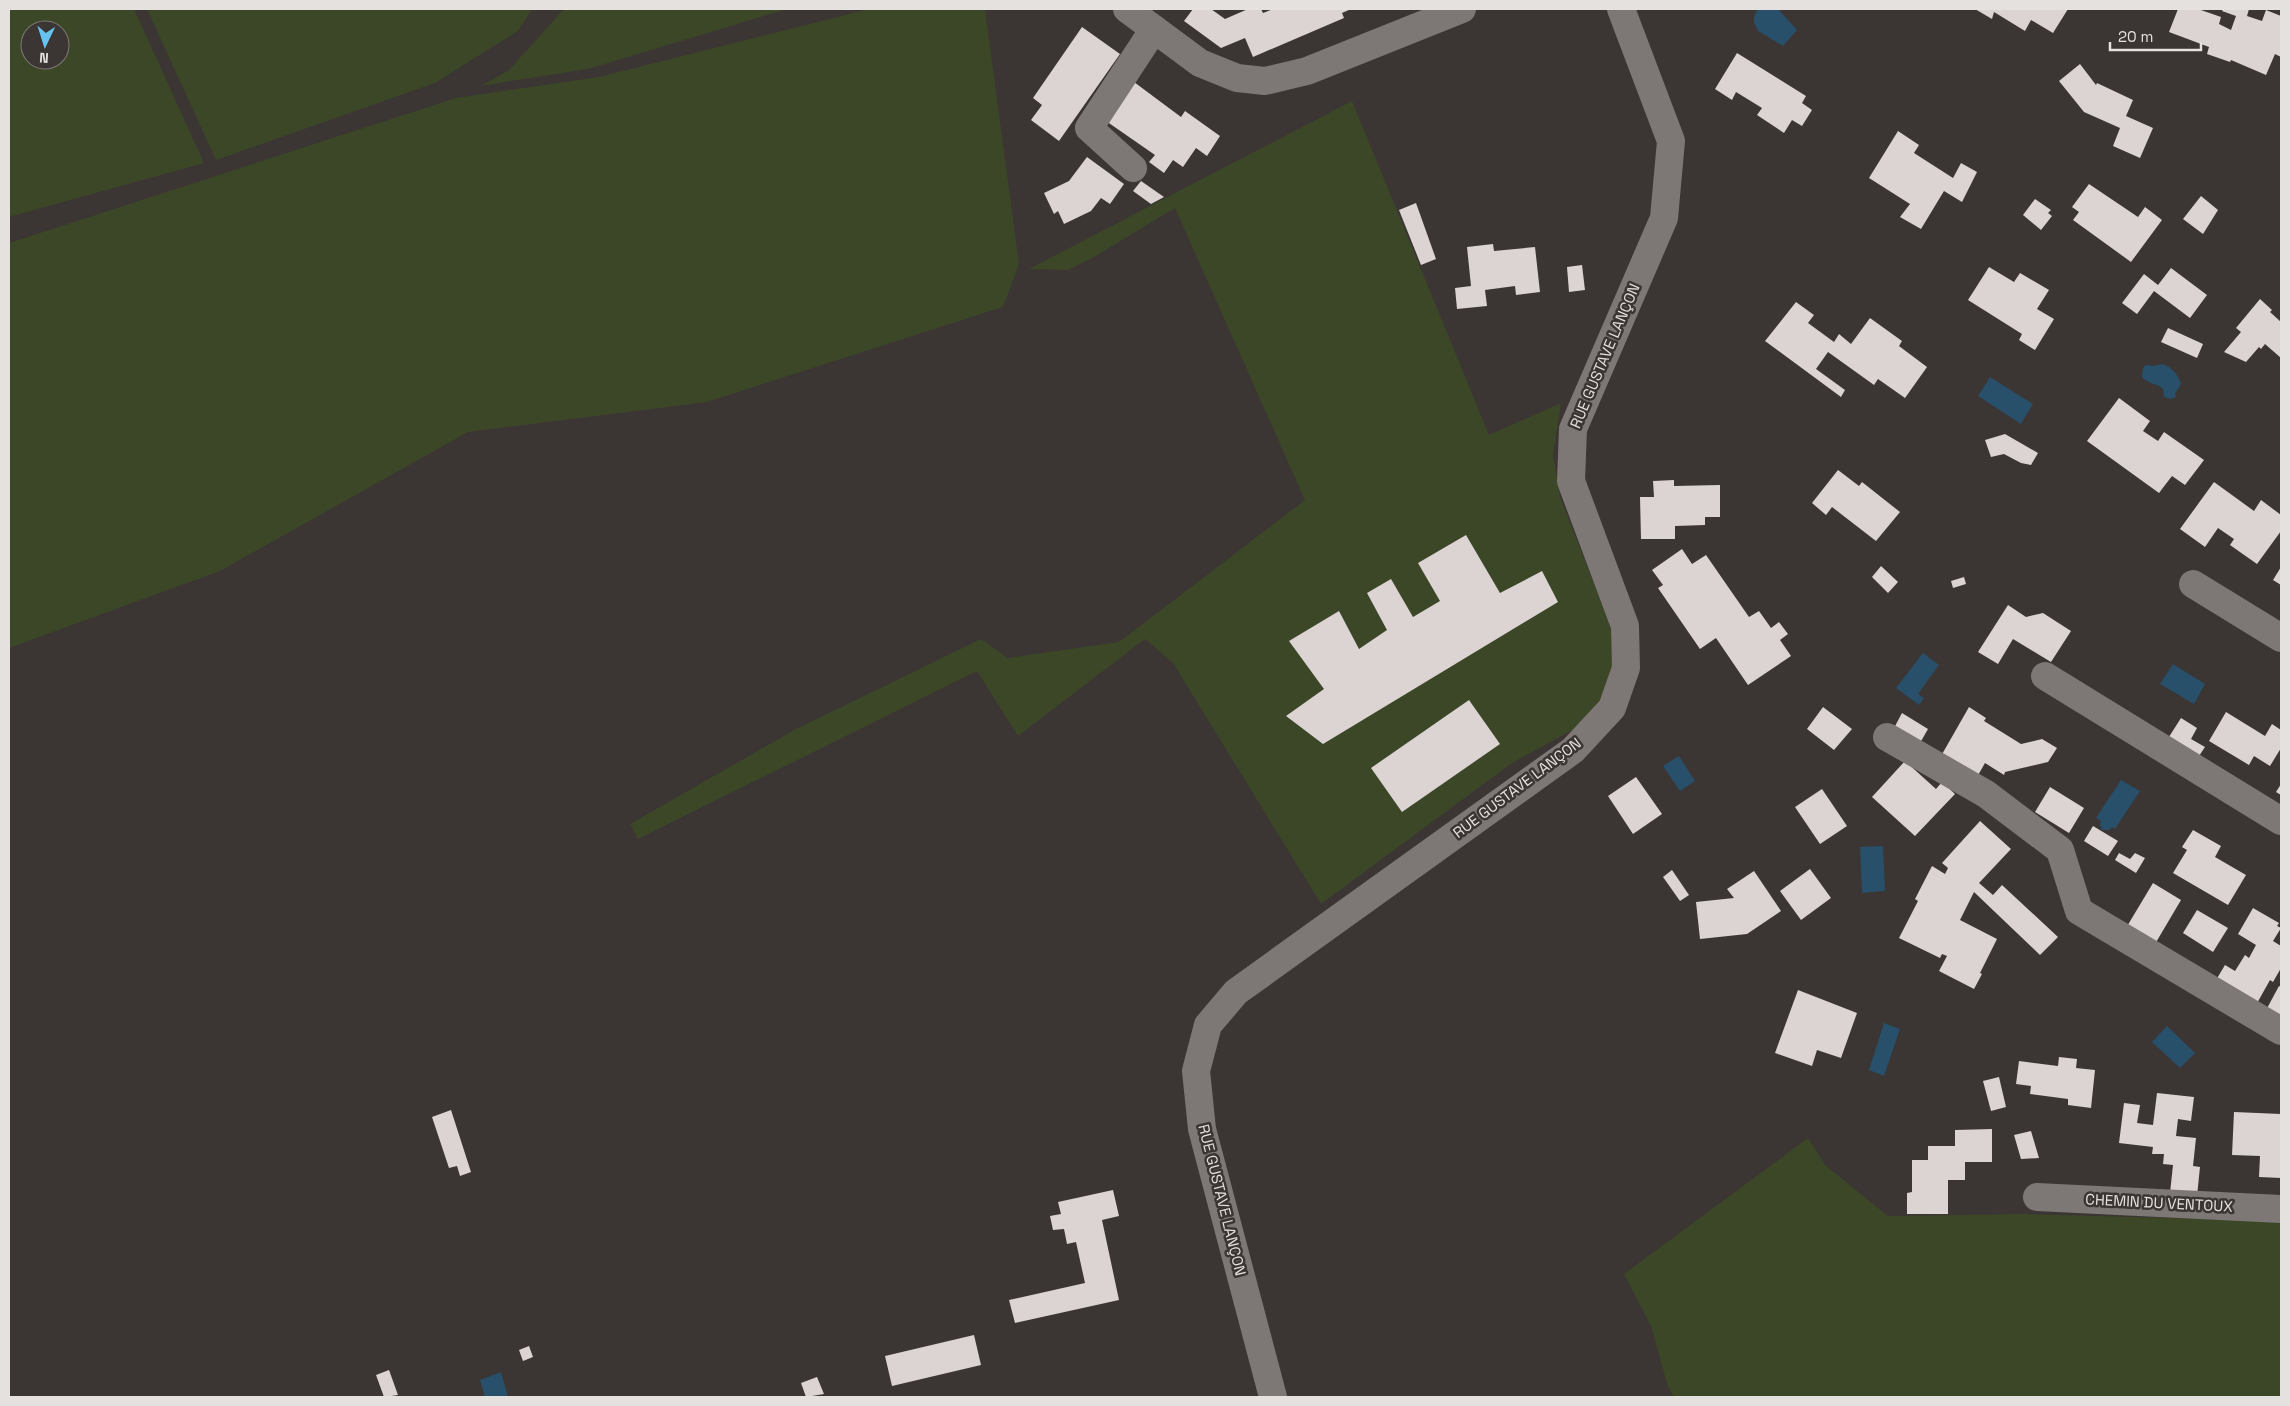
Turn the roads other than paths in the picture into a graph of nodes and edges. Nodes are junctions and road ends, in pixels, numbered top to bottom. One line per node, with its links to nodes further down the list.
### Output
1 (1127, 9): 4 (street)
2 (1462, 9): 4 (street)
3 (1621, 9): 14 (street, RUE GUSTAVE LANÇON)
4 (1154, 29): 5 (street)
5 (1133, 168)
6 (2193, 584): 7 (street)
7 (2281, 638)
8 (2045, 676): 10 (street)
9 (1887, 737): 11 (street)
10 (2281, 821)
11 (2281, 1031)
12 (2037, 1196): 13 (street, CHEMIN DU VENTOUX)
13 (2281, 1209)
14 (1273, 1397)

